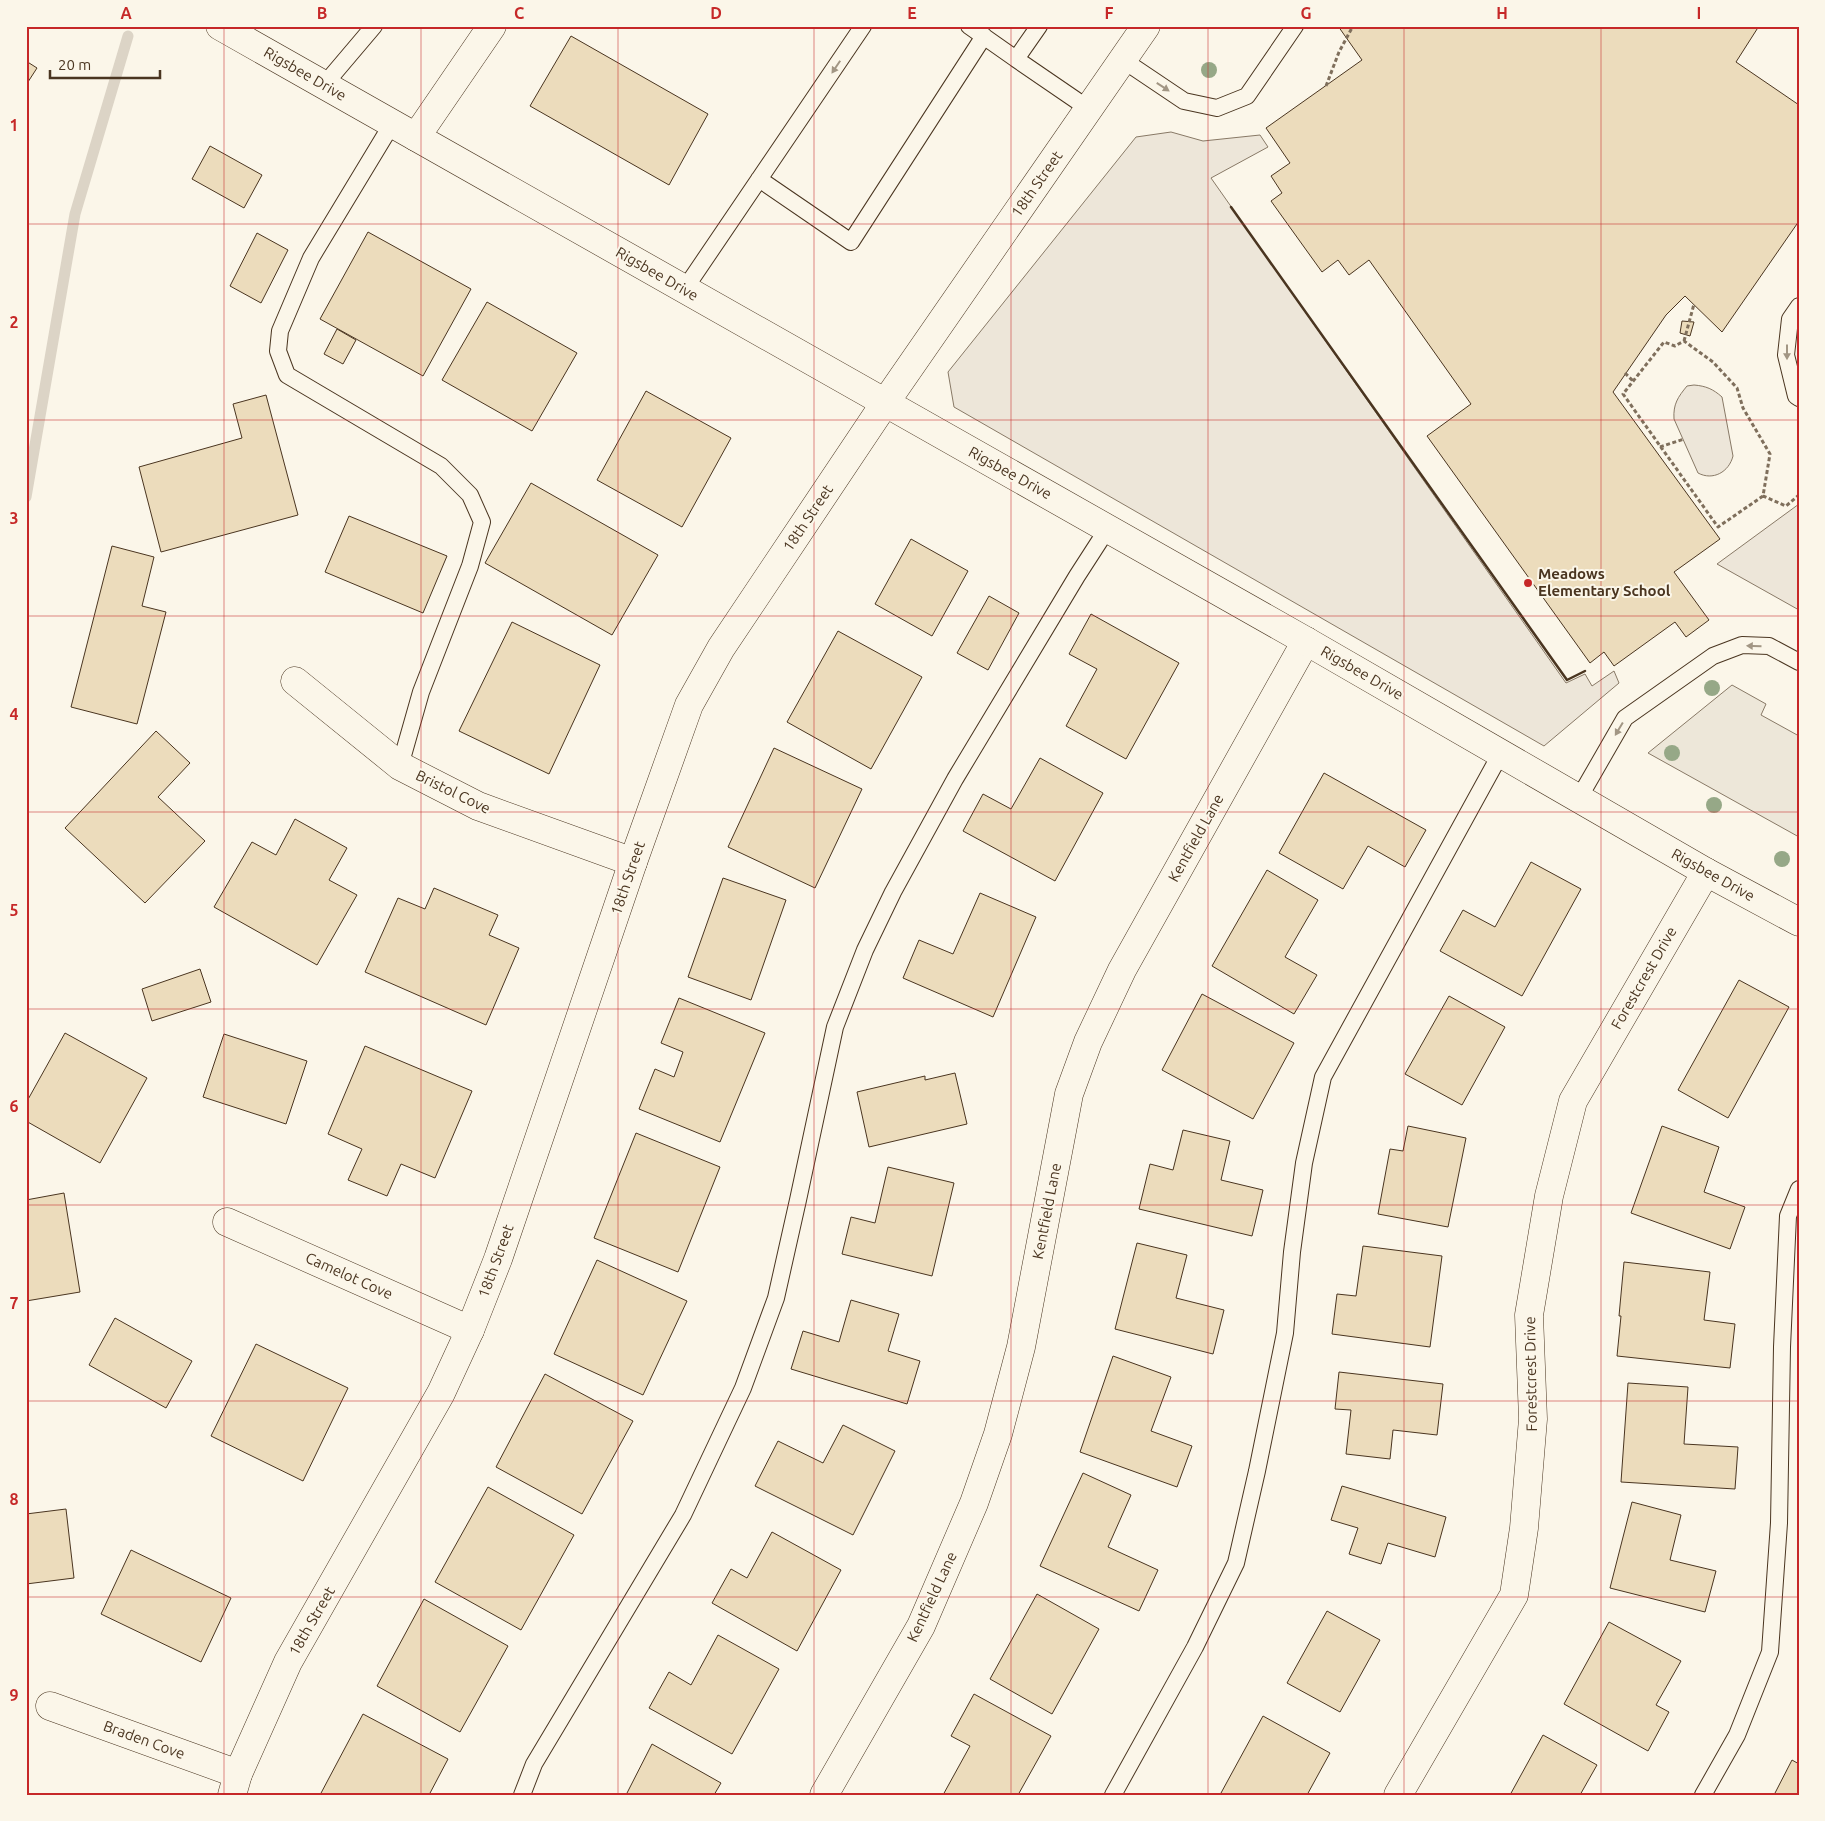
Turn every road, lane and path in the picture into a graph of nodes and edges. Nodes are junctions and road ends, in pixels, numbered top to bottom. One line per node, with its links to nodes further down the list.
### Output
1 (220, 26): 13 (street, Rigsbee Drive)
2 (374, 26): 13 (lane)
3 (863, 26): 18 (lane, one-way to 18)
4 (969, 26): 10 (lane)
5 (1038, 26): 11 (lane)
6 (1146, 26): 12 (street, 18th Street)
7 (1295, 26): 12 (lane, one-way to 7)
8 (1353, 26): 14 (path)
9 (491, 27): 17 (street)
10 (984, 36): 11 (lane); 18 (lane)
11 (1016, 59): 15 (lane)
12 (1123, 60): 15 (street, 18th Street)
13 (324, 85): 16 (street, Rigsbee Drive)
14 (1326, 86)
15 (1089, 109): 26 (street, 18th Street)
16 (392, 124): 17 (street, Rigsbee Drive); 36 (lane)
17 (416, 138): 19 (street, Rigsbee Drive)
18 (759, 179): 19 (lane)
19 (684, 290): 26 (street, Rigsbee Drive)
20 (1694, 304): 22 (path)
21 (1799, 306): 25 (lane, one-way to 25)
22 (1684, 341): 24 (path); 30 (path)
23 (1625, 373): 24 (path)
24 (1633, 381): 28 (path)
25 (1799, 398)
26 (885, 404): 31 (street, Rigsbee Drive); 38 (street, 18th Street)
27 (1684, 439): 28 (path)
28 (1660, 447): 30 (path)
29 (1799, 495): 30 (path)
30 (1763, 496)
31 (1108, 528): 32 (street, Rigsbee Drive); 46 (lane)
32 (1306, 640): 35 (street, Rigsbee Drive); 47 (street, Kentfield Lane)
33 (1799, 662): 37 (lane, one-way to 37)
34 (295, 681): 36 (street, Bristol Cove)
35 (1501, 753): 37 (street, Rigsbee Drive); 48 (lane)
36 (400, 766): 38 (street, Bristol Cove)
37 (1579, 798): 39 (street, Rigsbee Drive)
38 (633, 862): 43 (street, 18th Street)
39 (1706, 872): 40 (street, Rigsbee Drive); 49 (street, Forestcrest Drive)
40 (1799, 922)
41 (1799, 1188): 50 (lane)
42 (227, 1222): 43 (street, Camelot Cove)
43 (470, 1330): 45 (street, 18th Street)
44 (50, 1706): 45 (street, Braden Cove)
45 (235, 1784)
46 (522, 1795)
47 (824, 1795)
48 (1113, 1795)
49 (1398, 1795)
50 (1703, 1795)

